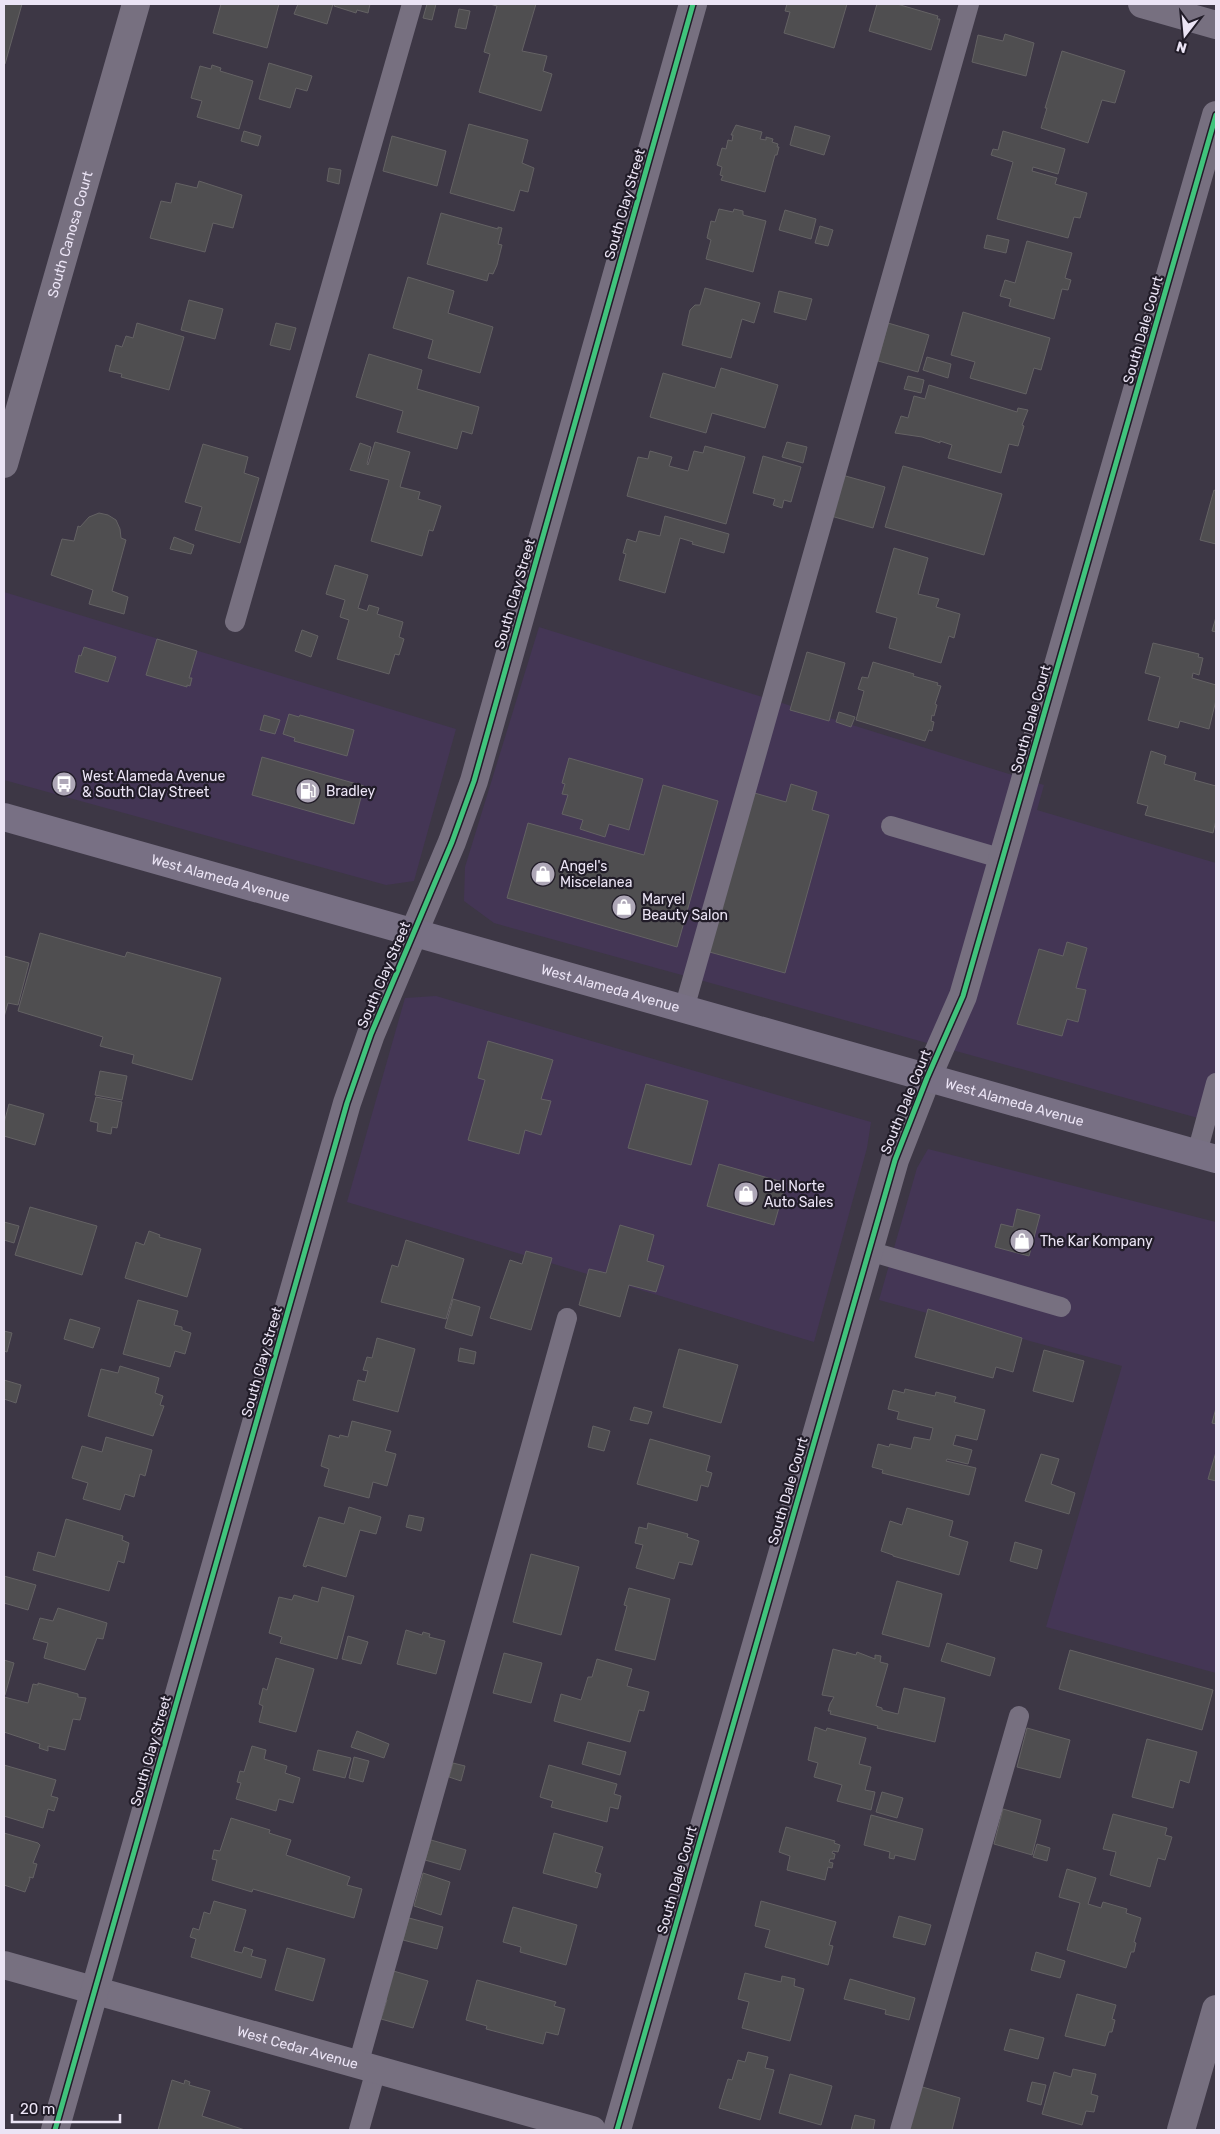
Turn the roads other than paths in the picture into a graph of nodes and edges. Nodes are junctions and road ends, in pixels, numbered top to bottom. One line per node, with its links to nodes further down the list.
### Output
1 (136, 4): 8 (street, South Canosa Court)
2 (412, 4): 9 (lane)
3 (693, 4): 13 (street, South Clay Street)
4 (969, 4): 14 (lane)
5 (1142, 4): 6 (street)
6 (1216, 25)
7 (1216, 115): 12 (street, South Dale Court)
8 (4, 464)
9 (236, 622)
10 (4, 817): 13 (main road, West Alameda Avenue)
11 (891, 826): 12 (lane)
12 (1003, 859): 15 (street, South Dale Court)
13 (415, 932): 14 (main road, West Alameda Avenue); 23 (street, South Clay Street)
14 (684, 1009): 15 (main road, West Alameda Avenue)
15 (927, 1078): 17 (main road, West Alameda Avenue); 18 (street, South Dale Court)
16 (1216, 1084): 17 (lane)
17 (1206, 1156)
18 (869, 1251): 19 (lane); 29 (street, South Dale Court)
19 (1061, 1307)
20 (567, 1318): 25 (lane)
21 (1019, 1716): 30 (lane)
22 (4, 1965): 23 (street, West Cedar Avenue)
23 (95, 1991): 25 (street, West Cedar Avenue); 26 (street, South Clay Street)
24 (1216, 2009): 31 (street)
25 (367, 2067): 27 (lane); 28 (street, West Cedar Avenue)
26 (55, 2130)
27 (359, 2130)
28 (592, 2130)
29 (617, 2130)
30 (900, 2130)
31 (1181, 2130)

